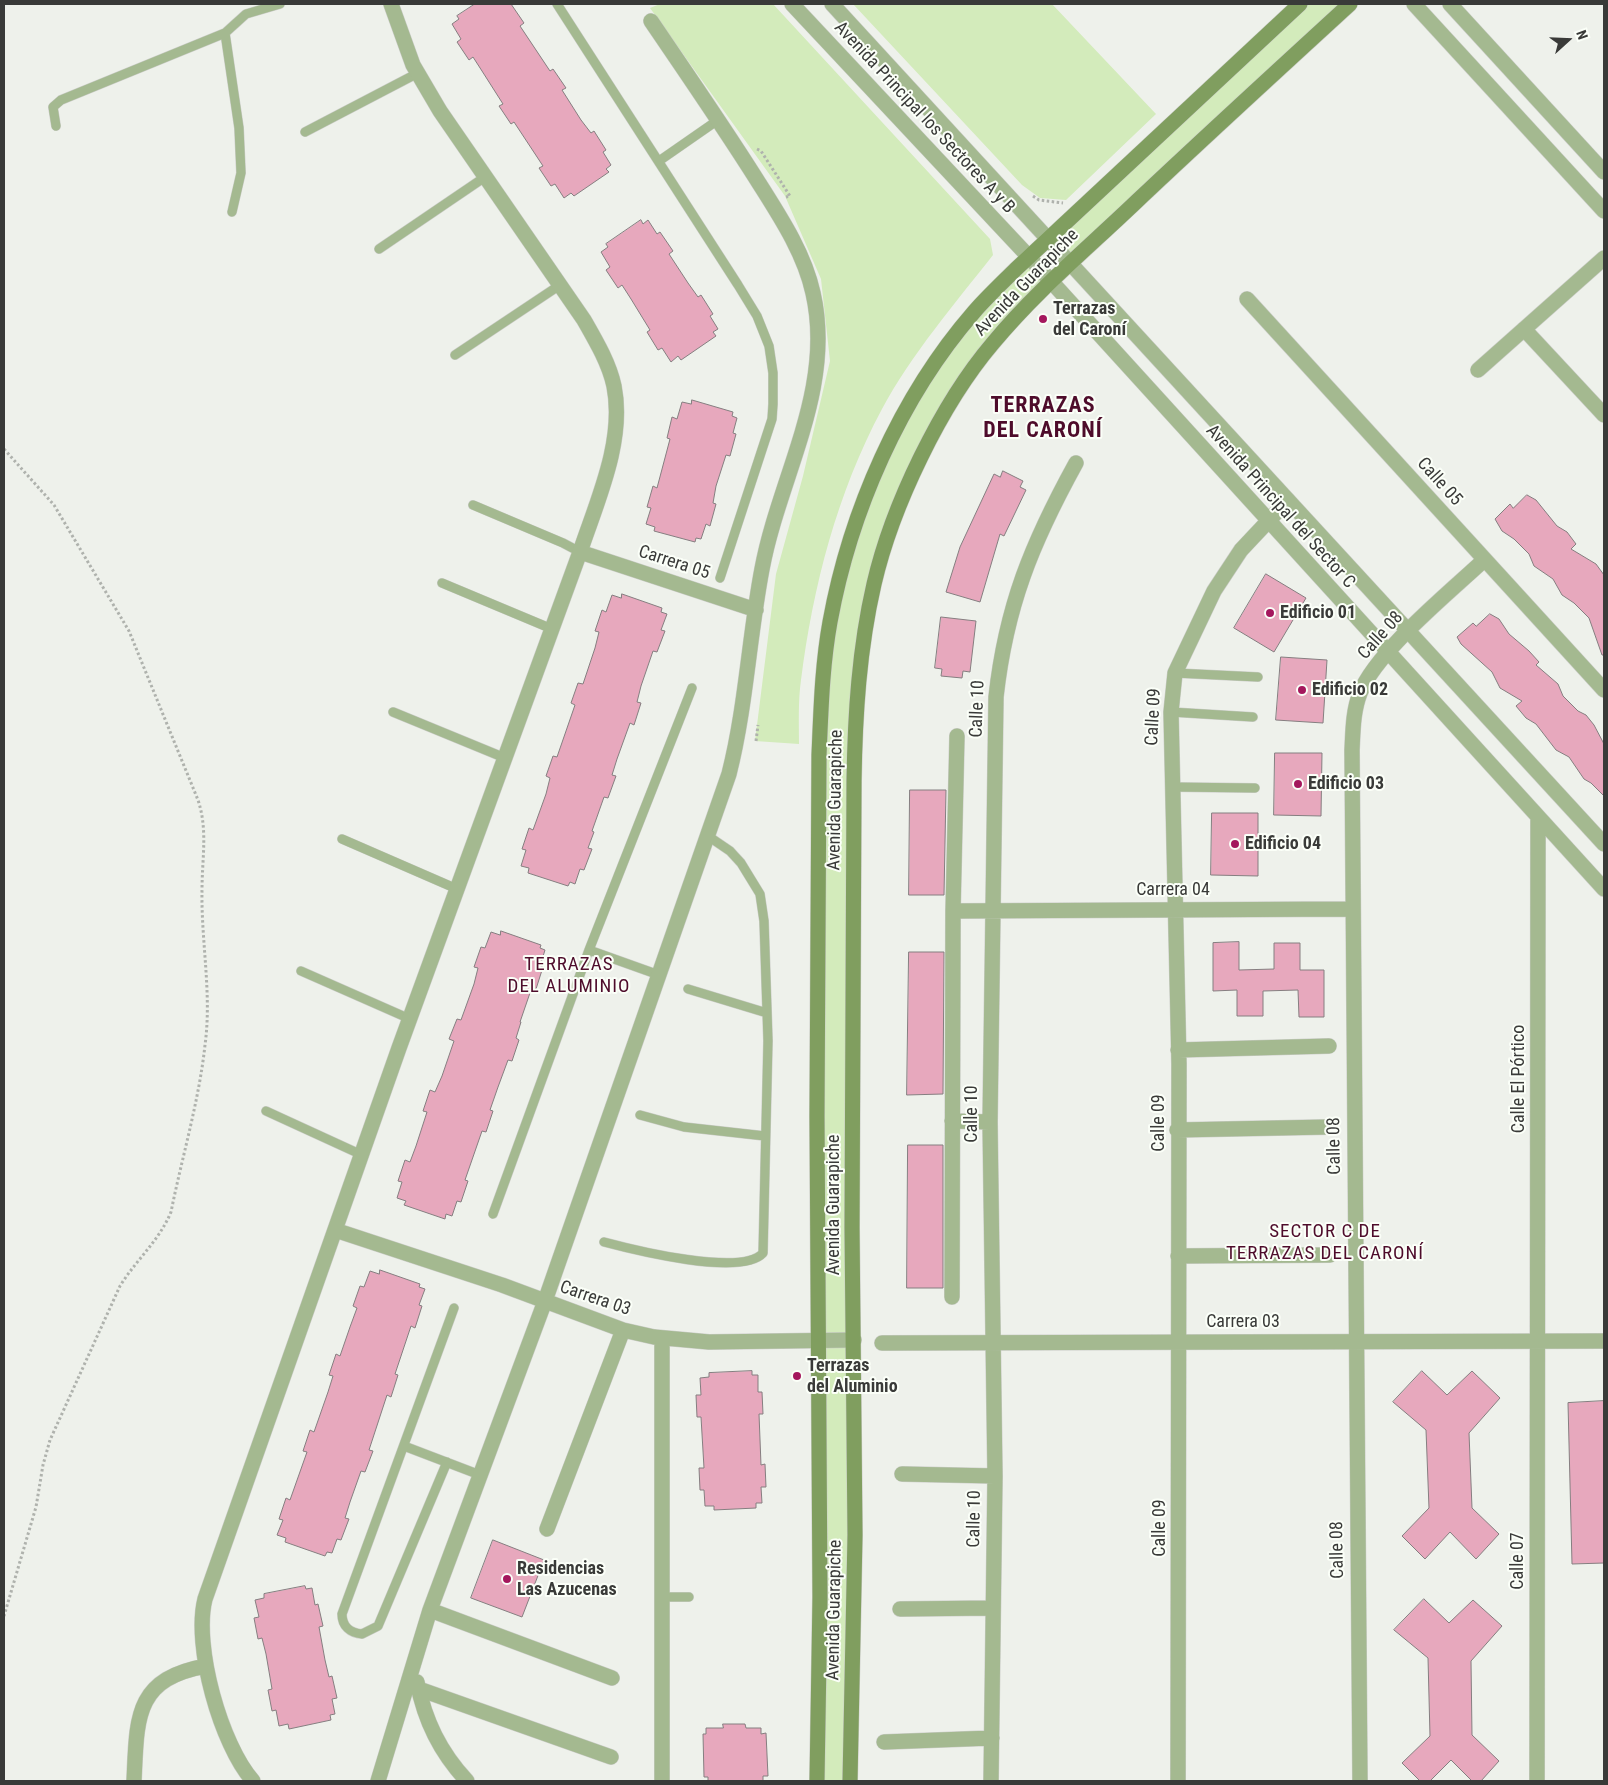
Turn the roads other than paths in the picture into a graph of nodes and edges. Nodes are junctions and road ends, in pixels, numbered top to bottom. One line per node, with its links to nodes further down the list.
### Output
1 (280, 4): 11 (lane)
2 (392, 4): 12 (street)
3 (557, 4): 16 (lane)
4 (792, 4): 23 (street, Avenida Principal los Sectores A y B)
5 (832, 4): 21 (street, Avenida Principal los Sectores A y B)
6 (1300, 4): 21 (street, Avenida Guarapiche)
7 (1350, 4): 25 (street, Avenida Guarapiche)
8 (1414, 4): 19 (street)
9 (1450, 4): 17 (street)
10 (651, 21): 13 (street)
11 (225, 33): 14 (lane); 20 (lane)
12 (418, 73): 15 (lane); 18 (street)
13 (718, 120): 16 (lane); 41 (street)
14 (56, 126)
15 (305, 132)
16 (659, 161): 39 (lane)
17 (1604, 172)
18 (485, 177): 22 (lane); 27 (street)
19 (1604, 211)
20 (232, 212)
21 (1049, 239): 23 (street, Avenida Guarapiche); 25 (street, Avenida Principal los Sectores A y B)
22 (379, 249)
23 (1028, 258): 26 (street, Avenida Principal los Sectores A y B); 92 (street, Avenida Guarapiche)
24 (1604, 258): 29 (street)
25 (1071, 263): 26 (street, Avenida Guarapiche); 34 (street, Avenida Principal del Sector C)
26 (1051, 283): 36 (street, Avenida Principal del Sector C); 93 (street, Avenida Guarapiche)
27 (560, 285): 30 (lane); 37 (street)
28 (1247, 299): 38 (street, Calle 05)
29 (1524, 329): 31 (street); 32 (street)
30 (455, 355)
31 (1478, 370)
32 (1604, 415)
33 (1076, 463): 63 (street, Calle 10)
34 (1288, 500): 36 (street, Calle 09); 43 (street, Avenida Principal del Sector C)
35 (472, 505): 37 (lane)
36 (1267, 521): 44 (street, Avenida Principal del Sector C); 45 (street, Calle 09)
37 (580, 552): 41 (street, Carrera 05); 42 (street)
38 (1484, 560): 43 (street, Calle 08); 48 (street, Calle 05)
39 (720, 578)
40 (442, 583): 42 (lane)
41 (756, 610): 57 (street)
42 (552, 629): 53 (street)
43 (1408, 632): 44 (street, Calle 08); 59 (street, Avenida Principal del Sector C)
44 (1389, 653): 56 (street, Avenida Principal del Sector C); 64 (street, Calle 08)
45 (1176, 673): 46 (lane); 50 (street, Calle 09)
46 (1258, 677)
47 (692, 688): 66 (lane)
48 (1604, 690)
49 (393, 712): 53 (lane)
50 (1171, 712): 51 (lane); 54 (street, Calle 09)
51 (1253, 717)
52 (957, 736): 65 (street)
53 (505, 758): 60 (street)
54 (1172, 787): 55 (lane); 62 (street, Calle 09)
55 (1255, 788)
56 (1538, 817): 61 (street, Avenida Principal del Sector C); 95 (street, Calle El Pórtico)
57 (708, 836): 68 (street); 70 (lane)
58 (342, 839): 60 (lane)
59 (1604, 844)
60 (457, 889): 71 (street)
61 (1604, 890)
62 (1175, 908): 63 (street, Carrera 04); 64 (street, Carrera 04); 73 (street, Calle 09)
63 (994, 909): 65 (street, Carrera 04); 77 (street, Calle 10)
64 (1352, 909): 94 (street, Calle 08)
65 (953, 911): 76 (street)
66 (589, 950): 68 (lane); 82 (lane)
67 (301, 971): 71 (lane)
68 (659, 975): 88 (street)
69 (688, 989): 70 (lane)
70 (767, 1013): 80 (lane)
71 (410, 1019): 81 (street)
72 (1329, 1046): 73 (street)
73 (1178, 1050): 79 (street, Calle 09)
74 (266, 1111): 81 (lane)
75 (640, 1115): 80 (lane)
76 (952, 1121): 77 (street); 87 (street)
77 (990, 1122): 99 (street, Calle 10)
78 (1328, 1127): 79 (street)
79 (1178, 1130): 86 (street, Calle 09)
80 (765, 1136): 84 (lane)
81 (362, 1155): 83 (street)
82 (492, 1214)
83 (335, 1230): 88 (street, Carrera 03); 112 (street)
84 (604, 1242)
85 (1330, 1255): 86 (street)
86 (1178, 1256): 97 (street, Calle 09)
87 (952, 1296)
88 (545, 1301): 90 (street, Carrera 03); 103 (street)
89 (454, 1308): 100 (lane)
90 (623, 1330): 91 (street, Carrera 03); 105 (street)
91 (662, 1338): 92 (street, Carrera 03); 106 (street)
92 (819, 1340): 93 (street, Carrera 03); 123 (street, Avenida Guarapiche)
93 (854, 1340): 124 (street, Avenida Guarapiche)
94 (1356, 1340): 95 (street, Carrera 03); 97 (street, Carrera 03); 127 (street, Calle 08)
95 (1537, 1341): 96 (street, Carrera 03); 128 (street, Calle 07)
96 (1604, 1341)
97 (1179, 1342): 99 (street, Carrera 03); 126 (street, Calle 09)
98 (882, 1343): 99 (street, Carrera 03)
99 (994, 1343): 104 (street, Calle 10)
100 (404, 1446): 101 (lane); 101 (lane)
101 (447, 1462): 103 (lane)
102 (902, 1474): 104 (street)
103 (480, 1475): 110 (street)
104 (995, 1476): 108 (street, Calle 10)
105 (547, 1529)
106 (662, 1597): 107 (lane); 122 (street)
107 (690, 1597)
108 (994, 1608): 109 (street); 115 (street, Calle 10)
109 (900, 1609)
110 (430, 1610): 111 (street); 113 (street)
111 (415, 1656): 114 (street); 120 (street)
112 (206, 1666): 118 (street); 119 (street)
113 (612, 1678)
114 (419, 1689): 117 (street); 121 (street)
115 (992, 1738): 116 (street); 125 (street, Calle 10)
116 (884, 1742)
117 (611, 1757)
118 (134, 1781)
119 (253, 1781)
120 (378, 1781)
121 (467, 1781)
122 (662, 1781)
123 (817, 1781)
124 (850, 1781)
125 (991, 1781)
126 (1178, 1781)
127 (1360, 1781)
128 (1537, 1781)

